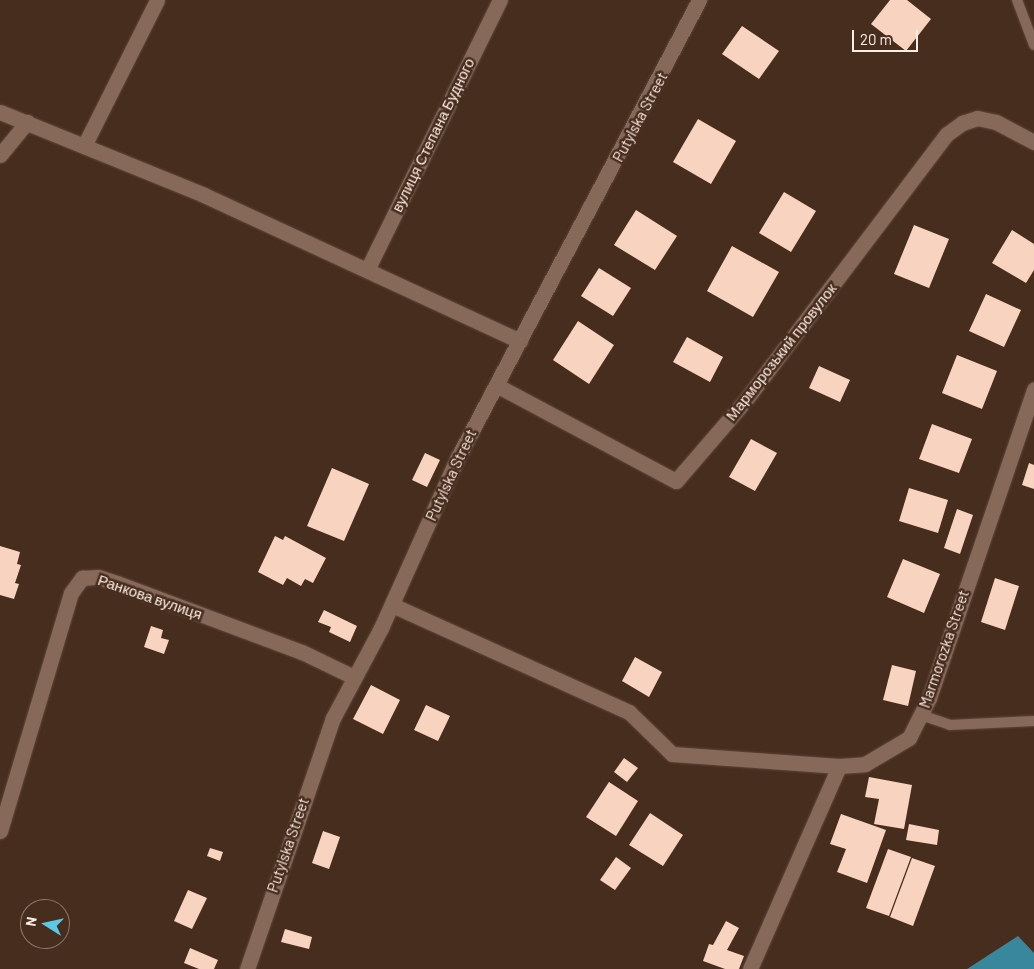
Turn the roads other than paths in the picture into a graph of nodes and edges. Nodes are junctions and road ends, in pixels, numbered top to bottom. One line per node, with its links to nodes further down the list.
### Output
1 (157, 0): 9 (street)
2 (500, 0): 11 (street, вулиця Степана Будного)
3 (699, 0): 12 (street, Putylska Street)
4 (1017, 0): 5 (lane)
5 (1034, 45)
6 (0, 112): 7 (street)
7 (27, 122): 9 (street); 10 (street)
8 (1034, 142): 13 (street, Марморозький провулок)
9 (84, 146): 11 (street)
10 (0, 155)
11 (367, 270): 12 (street)
12 (520, 341): 13 (street, Putylska Street)
13 (496, 386): 15 (street, Putylska Street)
14 (1034, 389): 17 (street, Marmorozka Street)
15 (392, 605): 16 (street, Putylska Street); 19 (street, Marmorozka Street)
16 (354, 677): 20 (street, Ранкова вулиця); 21 (street, Putylska Street)
17 (921, 714): 18 (lane); 19 (street, Marmorozka Street)
18 (1034, 721)
19 (839, 766): 22 (street)
20 (0, 831)
21 (247, 969)
22 (750, 969)

